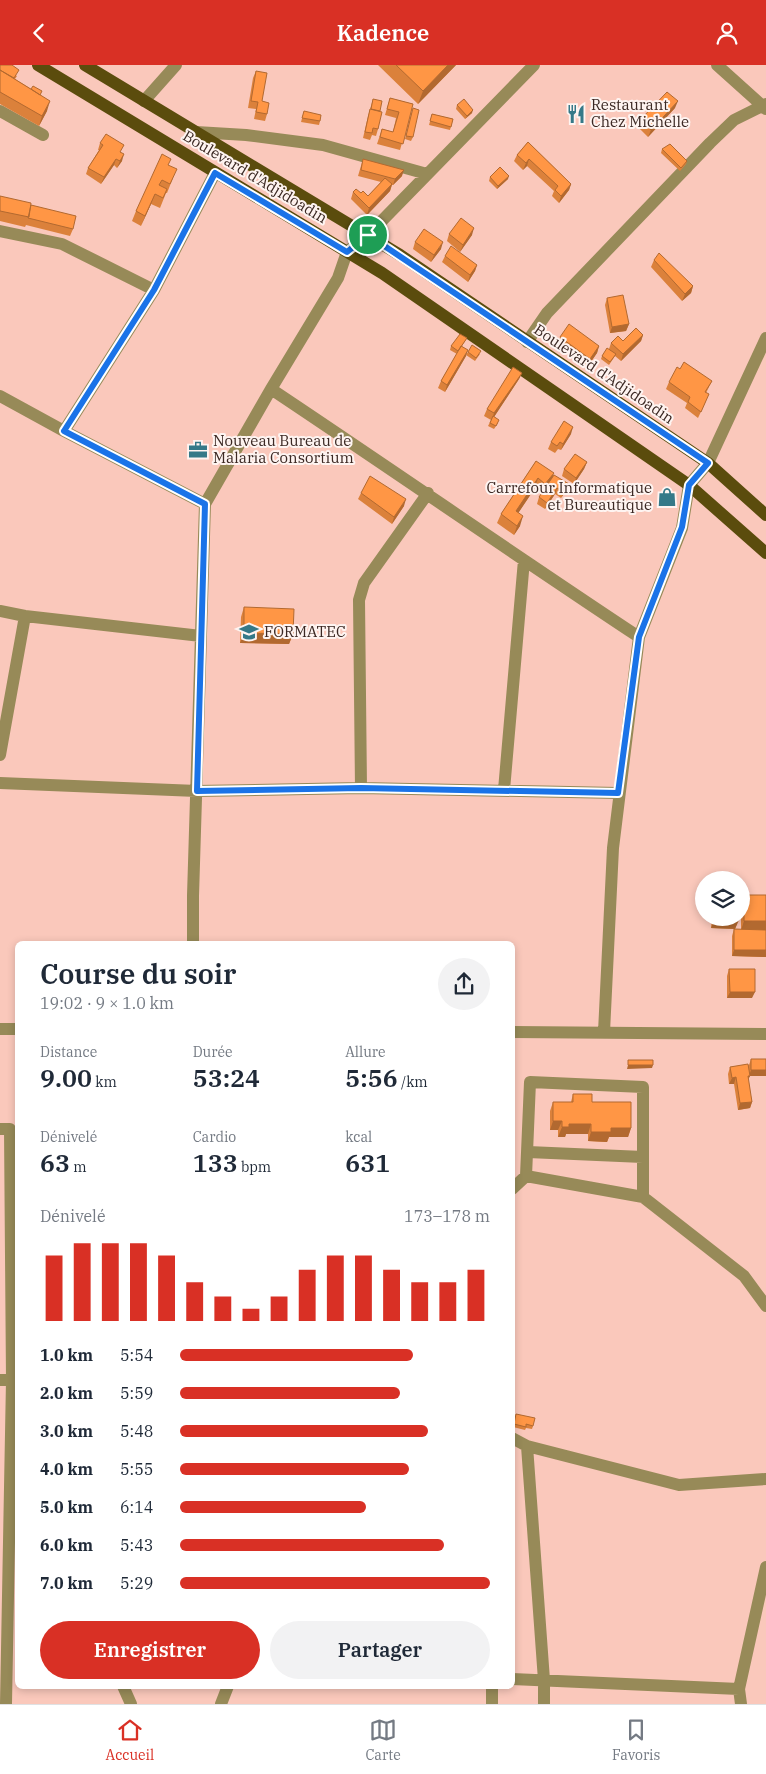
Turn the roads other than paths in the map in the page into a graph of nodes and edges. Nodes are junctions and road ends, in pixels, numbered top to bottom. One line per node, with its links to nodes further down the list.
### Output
1 (38, 65): 11 (main road, Boulevard d'Adjidoadin)
2 (85, 65): 6 (main road, Boulevard d'Adjidoadin)
3 (176, 65): 6 (street)
4 (534, 65): 12 (street)
5 (717, 65): 7 (street)
6 (144, 101): 9 (main road, Boulevard d'Adjidoadin)
7 (765, 106): 18 (street)
8 (0, 111): 10 (street)
9 (196, 132): 12 (street); 14 (main road, Boulevard d'Adjidoadin)
10 (43, 135)
11 (215, 173): 15 (main road, Boulevard d'Adjidoadin); 16 (street)
12 (427, 174): 14 (street)
13 (0, 231): 16 (street)
14 (368, 235): 15 (street); 18 (main road, Boulevard d'Adjidoadin)
15 (347, 252): 19 (street); 23 (main road, Boulevard d'Adjidoadin)
16 (154, 290): 21 (street)
17 (766, 338): 22 (street)
18 (527, 342): 22 (main road, Boulevard d'Adjidoadin)
19 (270, 389): 24 (street); 25 (street)
20 (0, 396): 21 (street)
21 (64, 431): 25 (street)
22 (708, 463): 23 (street); 26 (main road, Boulevard d'Adjidoadin)
23 (689, 485): 27 (main road, Boulevard d'Adjidoadin); 32 (street)
24 (428, 493): 28 (street); 35 (street)
25 (205, 504): 31 (street)
26 (766, 515)
27 (766, 553)
28 (524, 560): 32 (street); 36 (street)
29 (0, 611): 30 (street)
30 (25, 616): 31 (street); 33 (street)
31 (201, 636): 37 (street)
32 (639, 637): 38 (street)
33 (0, 755)
34 (0, 783): 37 (street)
35 (361, 788): 36 (street); 37 (street)
36 (504, 790): 38 (street)
37 (197, 791): 39 (street)
38 (618, 793): 43 (street)
39 (193, 941)
40 (0, 1029): 41 (street)
41 (15, 1029)
42 (515, 1032): 43 (street)
43 (604, 1032): 44 (street)
44 (766, 1034)
45 (0, 1129): 52 (street)
46 (528, 1152): 47 (street); 47 (street); 48 (street)
47 (643, 1157): 50 (street)
48 (526, 1176): 49 (street); 50 (street)
49 (515, 1186)
50 (643, 1197): 51 (street)
51 (766, 1306)
52 (10, 1380): 59 (street)
53 (515, 1440): 54 (street)
54 (527, 1446): 55 (street); 61 (street)
55 (766, 1479)
56 (766, 1567): 58 (street)
57 (766, 1617): 58 (street)
58 (753, 1624): 65 (street)
59 (8, 1666): 66 (street)
60 (515, 1679): 61 (street)
61 (544, 1680): 65 (street); 70 (street)
62 (124, 1689): 67 (street)
63 (227, 1689): 68 (street)
64 (492, 1689): 69 (street)
65 (739, 1689): 71 (street)
66 (6, 1704)
67 (131, 1704)
68 (221, 1704)
69 (492, 1704)
70 (544, 1704)
71 (740, 1704)

